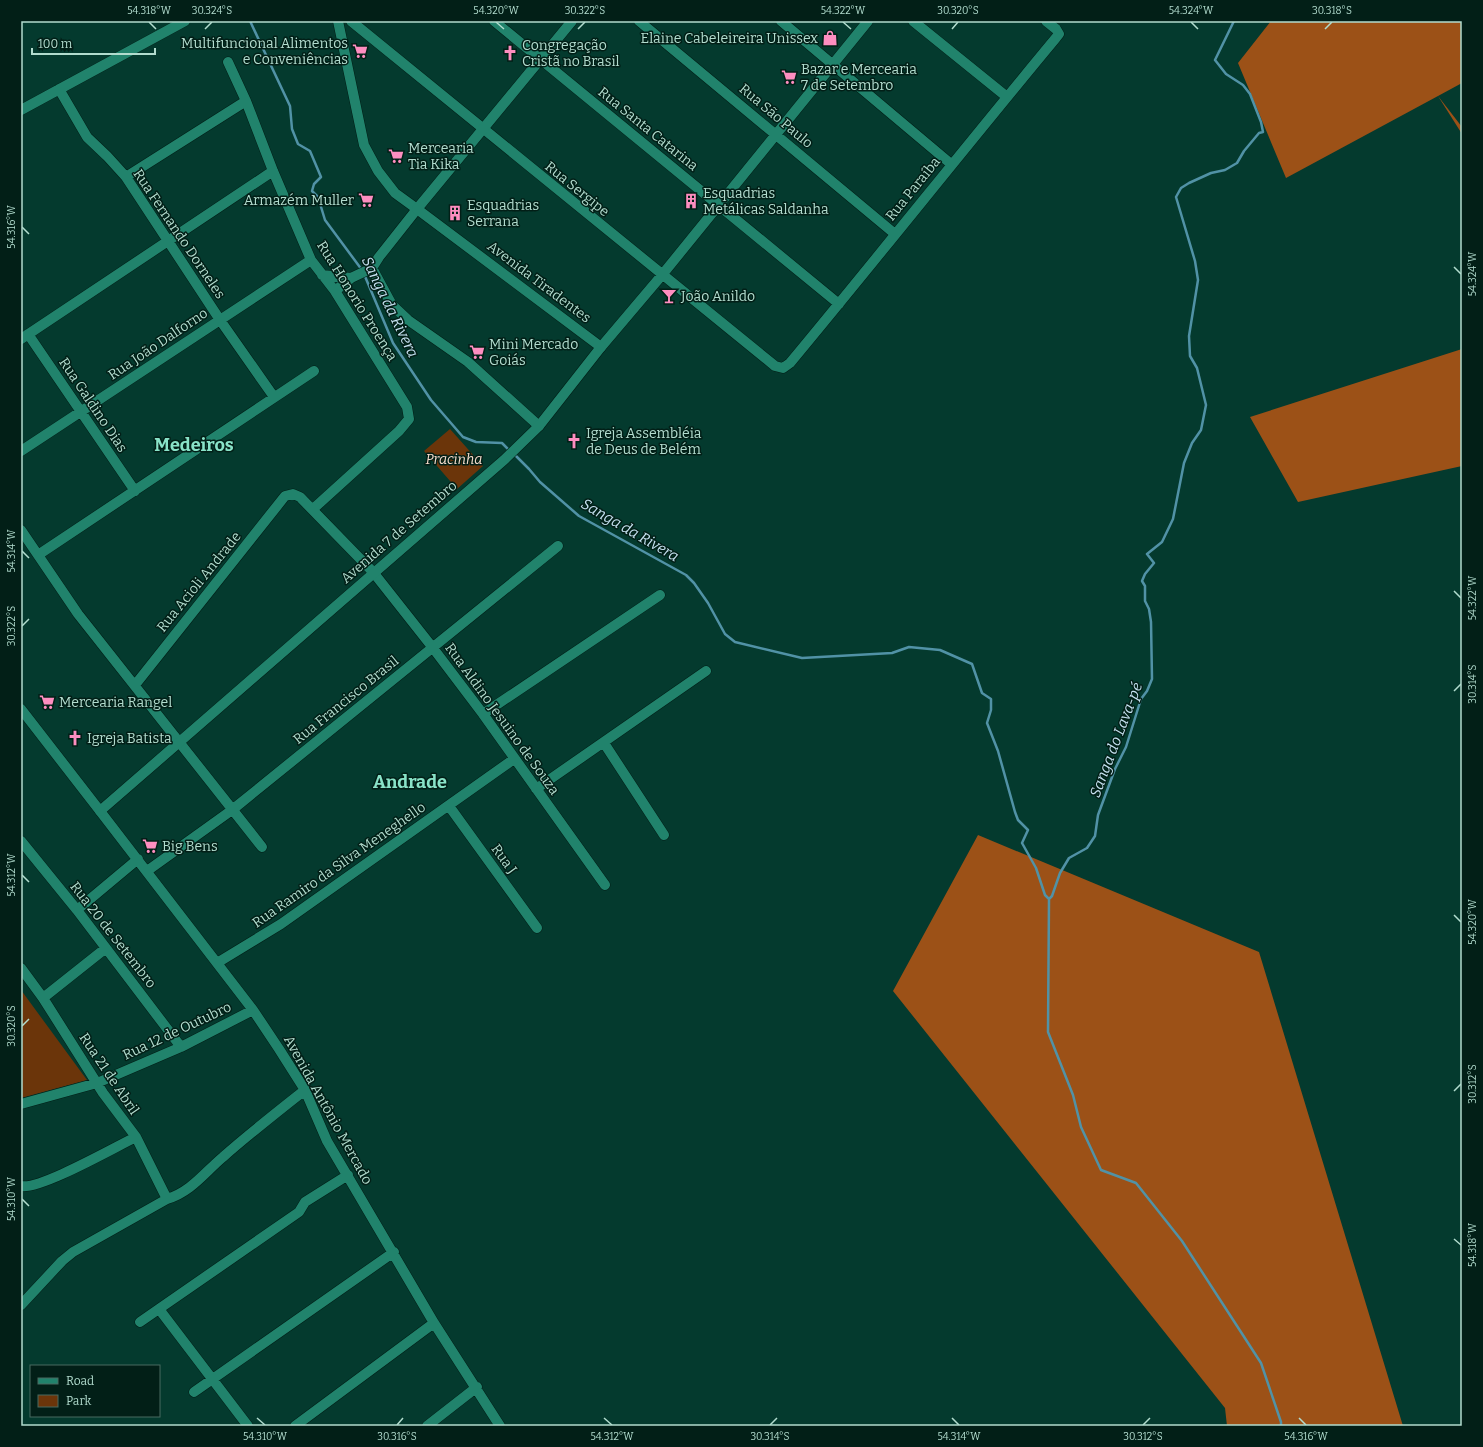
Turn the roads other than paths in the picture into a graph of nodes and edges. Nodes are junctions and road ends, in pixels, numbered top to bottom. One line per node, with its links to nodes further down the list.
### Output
1 (185, 21): 14 (street)
2 (338, 21): 24 (street, Avenida Tiradentes)
3 (351, 21): 18 (street, Rua Sergipe)
4 (494, 21): 11 (street, Rua Santa Catarina)
5 (572, 21): 11 (street)
6 (639, 21): 19 (street, Rua São Paulo)
7 (781, 21): 13 (street)
8 (868, 21): 13 (street, Avenida 7 de Setembro)
9 (913, 21): 15 (street)
10 (1046, 21): 15 (street, Rua Paraíba)
11 (540, 59): 18 (street); 23 (street, Rua Santa Catarina)
12 (228, 62): 16 (street, Rua Honorio Proença)
13 (834, 64): 19 (street, Avenida 7 de Setembro); 20 (street)
14 (59, 89): 17 (street); 22 (street, Rua Fernando Dorneles)
15 (1007, 97): 20 (street, Rua Paraíba)
16 (246, 101): 21 (street, Rua Honorio Proença); 22 (street)
17 (21, 110)
18 (483, 130): 24 (street); 30 (street, Rua Sergipe)
19 (776, 135): 23 (street, Avenida 7 de Setembro); 25 (street, Rua São Paulo)
20 (951, 164): 25 (street, Rua Paraíba)
21 (274, 171): 26 (street); 27 (street, Rua Honorio Proença)
22 (126, 177): 26 (street, Rua Fernando Dorneles)
23 (720, 205): 30 (street, Avenida 7 de Setembro); 33 (street, Rua Santa Catarina)
24 (417, 209): 28 (street); 36 (street, Avenida Tiradentes)
25 (895, 234): 33 (street, Rua Paraíba)
26 (168, 241): 34 (street, Rua Fernando Dorneles); 35 (street)
27 (311, 260): 29 (street, Rua Honorio Proença); 34 (street, Rua João Dalforno)
28 (369, 269): 31 (street); 41 (street)
29 (322, 275): 31 (street); 32 (street, Rua Honorio Proença)
30 (662, 275): 36 (street, Avenida 7 de Setembro); 37 (street, Rua Sergipe)
31 (351, 278): 32 (street)
32 (335, 291): 45 (street, Rua Honorio Proença)
33 (839, 304): 37 (street, Rua Paraíba)
34 (220, 320): 39 (street, Rua Fernando Dorneles); 40 (street, Rua João Dalforno)
35 (25, 336): 40 (street, Rua Galdino Dias)
36 (601, 347): 41 (street, Avenida 7 de Setembro)
37 (790, 363)
38 (314, 371): 39 (street)
39 (274, 397): 43 (street)
40 (81, 413): 42 (street, Rua João Dalforno); 43 (street, Rua Galdino Dias)
41 (539, 426): 49 (street, Avenida 7 de Setembro)
42 (21, 451)
43 (135, 491): 48 (street)
44 (286, 496): 45 (street, Rua Aldino Jesuino de Souza); 53 (street, Rua Acioli Andrade)
45 (313, 509): 49 (street, Rua Aldino Jesuino de Souza)
46 (21, 530): 48 (street)
47 (558, 546): 51 (street, Rua Francisco Brasil)
48 (38, 555): 53 (street)
49 (374, 572): 51 (street, Rua Aldino Jesuino de Souza); 56 (street, Avenida 7 de Setembro)
50 (660, 595): 55 (street)
51 (433, 648): 55 (street, Rua Aldino Jesuino de Souza); 61 (street, Rua Francisco Brasil)
52 (706, 671): 57 (street)
53 (135, 685): 56 (street)
54 (21, 709): 62 (street, Avenida Antônio Mercado)
55 (483, 714): 58 (street, Rua Aldino Jesuino de Souza)
56 (180, 743): 61 (street); 62 (street, Avenida 7 de Setembro)
57 (604, 743): 59 (street); 63 (street)
58 (514, 759): 59 (street, Rua Aldino Jesuino de Souza); 60 (street, Rua Ramiro da Silva Meneghello)
59 (536, 789): 68 (street, Rua Aldino Jesuino de Souza)
60 (449, 806): 70 (street, Rua J); 72 (street, Rua Ramiro da Silva Meneghello)
61 (232, 810): 65 (street); 67 (street, Rua Francisco Brasil)
62 (100, 811): 66 (street, Avenida Antônio Mercado)
63 (664, 835)
64 (21, 841): 69 (street, Rua 20 de Setembro)
65 (262, 847)
66 (138, 859): 67 (street, Avenida Antônio Mercado); 69 (street)
67 (147, 871): 72 (street, Avenida Antônio Mercado)
68 (605, 885)
69 (77, 910): 71 (street, Rua 20 de Setembro)
70 (537, 928)
71 (106, 948): 74 (street); 76 (street, Rua 20 de Setembro)
72 (217, 963): 75 (street, Avenida Antônio Mercado)
73 (21, 968): 74 (street, Rua 21 de Abril)
74 (43, 998): 77 (street, Rua 21 de Abril)
75 (253, 1010): 76 (street, Rua 12 de Outubro); 78 (street, Avenida Antônio Mercado)
76 (181, 1047): 77 (street, Rua 12 de Outubro)
77 (97, 1083): 79 (street, Rua 12 de Outubro); 80 (street, Rua 21 de Abril)
78 (305, 1090): 81 (street, Avenida Antônio Mercado); 83 (street)
79 (21, 1104)
80 (136, 1137): 82 (street); 83 (street, Rua 21 de Abril)
81 (348, 1175): 84 (street, Avenida Antônio Mercado); 86 (street)
82 (21, 1186)
83 (167, 1199): 85 (street)
84 (394, 1252): 88 (street, Avenida Antônio Mercado); 89 (street)
85 (22, 1301)
86 (159, 1309): 87 (street); 89 (street)
87 (140, 1322)
88 (434, 1323): 90 (street, Avenida Antônio Mercado); 93 (street)
89 (212, 1379): 91 (street); 92 (street)
90 (477, 1387): 94 (street); 95 (street, Avenida Antônio Mercado)
91 (194, 1392)
92 (248, 1426)
93 (295, 1426)
94 (427, 1426)
95 (500, 1426)

